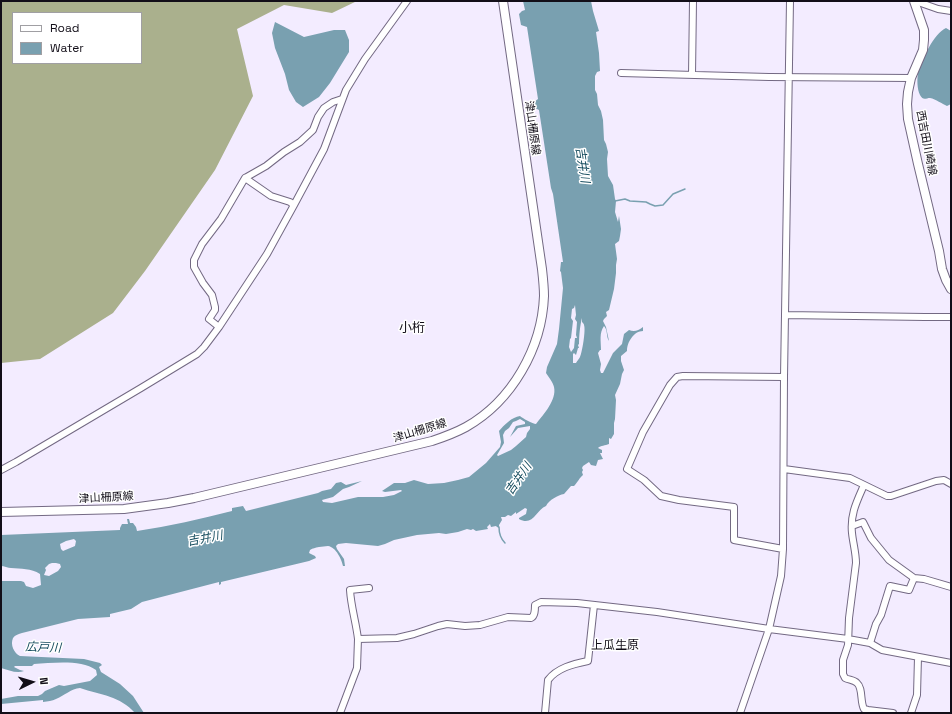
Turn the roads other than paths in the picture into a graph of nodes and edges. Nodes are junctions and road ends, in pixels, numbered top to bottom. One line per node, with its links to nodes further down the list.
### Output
1 (407, 1): 11 (street)
2 (503, 1): 23 (main road, 津山柵原線)
3 (693, 1): 8 (street)
4 (790, 1): 9 (street)
5 (914, 1): 6 (street); 10 (main road, 西吉田川崎線)
6 (951, 11)
7 (621, 73): 8 (street)
8 (692, 75): 9 (street)
9 (789, 77): 10 (street); 15 (street)
10 (911, 78): 14 (main road, 西吉田川崎線)
11 (342, 99): 12 (street); 13 (street)
12 (245, 178): 13 (street); 17 (street)
13 (294, 205): 17 (street)
14 (951, 289)
15 (786, 315): 16 (street); 18 (street)
16 (951, 317)
17 (219, 327): 20 (street)
18 (784, 377): 19 (street); 25 (street)
19 (784, 469): 22 (street); 25 (street)
20 (1, 470)
21 (951, 484): 22 (street)
22 (864, 485): 24 (street)
23 (1, 512)
24 (852, 526): 26 (street); 32 (street)
25 (784, 549): 30 (street)
26 (914, 578): 27 (street); 33 (street)
27 (951, 587)
28 (369, 588): 31 (street)
29 (594, 605): 30 (street); 31 (street); 37 (street)
30 (770, 629): 32 (street); 38 (street)
31 (358, 639): 36 (street)
32 (848, 639): 33 (street); 39 (street)
33 (870, 643): 34 (street)
34 (918, 657): 35 (street); 40 (street)
35 (951, 663)
36 (340, 713)
37 (545, 713)
38 (740, 713)
39 (893, 713)
40 (911, 713)

